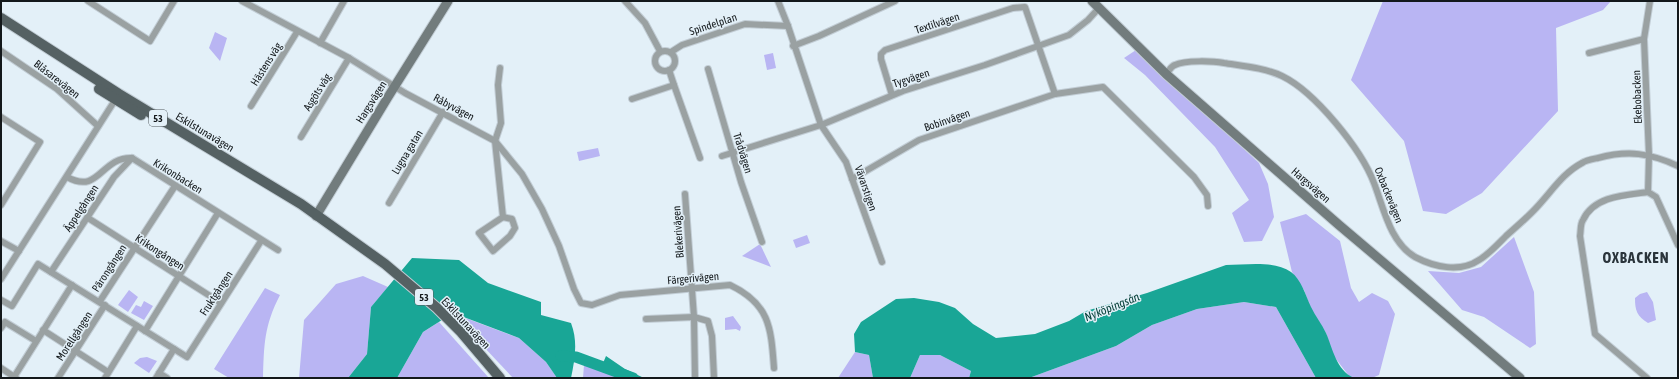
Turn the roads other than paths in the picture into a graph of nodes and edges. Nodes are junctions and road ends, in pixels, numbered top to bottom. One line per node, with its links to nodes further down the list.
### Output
1 (88, 1): 2 (street)
2 (174, 1)
3 (242, 1): 13 (street, Råbyvägen)
4 (344, 1): 15 (street)
5 (448, 1): 28 (street, Hargsvägen)
6 (625, 1): 19 (street)
7 (778, 1): 12 (street)
8 (895, 1): 16 (street)
9 (1650, 1): 14 (street, Ekebobacken)
10 (1096, 4): 17 (street, Tygvägen); 26 (street, Hargsvägen)
11 (1, 19): 31 (main road, Eskilstunavägen / 53)
12 (788, 26): 16 (street); 20 (street, Spindelplan)
13 (298, 32): 15 (street, Råbyvägen); 33 (street, Hästens väg)
14 (1644, 39): 21 (street); 41 (street, Ekebobacken)
15 (320, 43): 22 (street, Råbyvägen)
16 (793, 46): 36 (street)
17 (1040, 46): 29 (street); 30 (street, Tygvägen); 30 (street, Textilvägen)
18 (1, 51): 37 (street, Blåsarevägen)
19 (660, 51): 20 (street); 25 (street)
20 (671, 52): 25 (street)
21 (1588, 53)
22 (349, 58): 28 (street, Råbyvägen); 38 (street, Asgöts väg)
23 (500, 68): 39 (street)
24 (708, 69): 40 (street, Trådvägen)
25 (669, 70): 27 (street)
26 (1166, 74): 41 (street, Oxbackevägen); 95 (street, Hargsvägen)
27 (674, 85): 32 (street); 44 (street)
28 (395, 86): 34 (street, Råbyvägen); 55 (street, Hargsvägen)
29 (1055, 94): 47 (street, Bobinvägen); 53 (street, Bobinvägen)
30 (892, 95): 36 (street, Tygvägen)
31 (117, 97): 37 (street); 55 (main road, Eskilstunavägen / 53)
32 (632, 99)
33 (251, 106)
34 (443, 112): 39 (street, Råbyvägen); 51 (street, Lugna gatan)
35 (1, 116): 52 (street)
36 (821, 125): 40 (street, Tygvägen); 47 (street, Vävarstigen)
37 (98, 126): 46 (street)
38 (301, 137)
39 (495, 141): 56 (street); 74 (street, Råbyvägen)
40 (732, 153): 42 (street, Tygvägen); 60 (street, Trådvägen)
41 (1649, 155): 45 (street, Oxbackevägen); 49 (street, Ekebobacken)
42 (722, 156)
43 (132, 158): 46 (street); 48 (street, Krikonbacken); 57 (street, Äppelgången)
44 (700, 158)
45 (1678, 166)
46 (67, 177): 64 (street)
47 (852, 179): 65 (street, Vävarstigen)
48 (175, 186): 54 (street, Krikonbacken); 62 (street, Pärongången)
49 (1648, 192): 61 (street); 96 (street)
50 (685, 194): 70 (street, Blekerivägen)
51 (389, 203)
52 (1, 205)
53 (1208, 206)
54 (218, 213): 59 (street, Krikonbacken); 67 (street)
55 (316, 216): 92 (main road, Eskilstunavägen / 53)
56 (503, 217): 56 (street)
57 (88, 218): 62 (street, Krikongången); 66 (street, Äppelgången)
58 (1, 241): 64 (street)
59 (262, 241): 63 (street, Krikonbacken); 73 (street, Fruktgången)
60 (762, 242)
61 (1678, 245)
62 (134, 247): 67 (street, Krikongången); 72 (street, Pärongången)
63 (278, 250)
64 (19, 251): 68 (street)
65 (882, 262)
66 (51, 272): 69 (street); 71 (street)
67 (178, 277): 73 (street, Krikongången); 80 (street)
68 (1, 279)
69 (72, 285): 72 (street); 79 (street)
70 (691, 288): 74 (street, Färgerivägen); 75 (street, Blekerivägen); 85 (street, Färgerivägen)
71 (1, 300)
72 (102, 303): 77 (street); 83 (street, Morellgången)
73 (221, 303): 82 (street, Fruktgången)
74 (581, 303)
75 (694, 317): 76 (street); 93 (street, Blekerivägen); 94 (street)
76 (646, 319)
77 (137, 326): 80 (street); 86 (street)
78 (1, 328): 81 (street)
79 (44, 330): 81 (street); 83 (street)
80 (145, 331): 82 (street)
81 (36, 341): 88 (street)
82 (174, 350): 87 (street)
83 (76, 351): 86 (street); 89 (street, Morellgången)
84 (1, 368): 88 (street)
85 (774, 368)
86 (108, 372): 90 (street)
87 (158, 375): 91 (street)
88 (15, 377)
89 (58, 378)
90 (104, 378)
91 (167, 378)
92 (500, 378)
93 (695, 378)
94 (714, 378)
95 (1520, 378)
96 (1647, 378)

